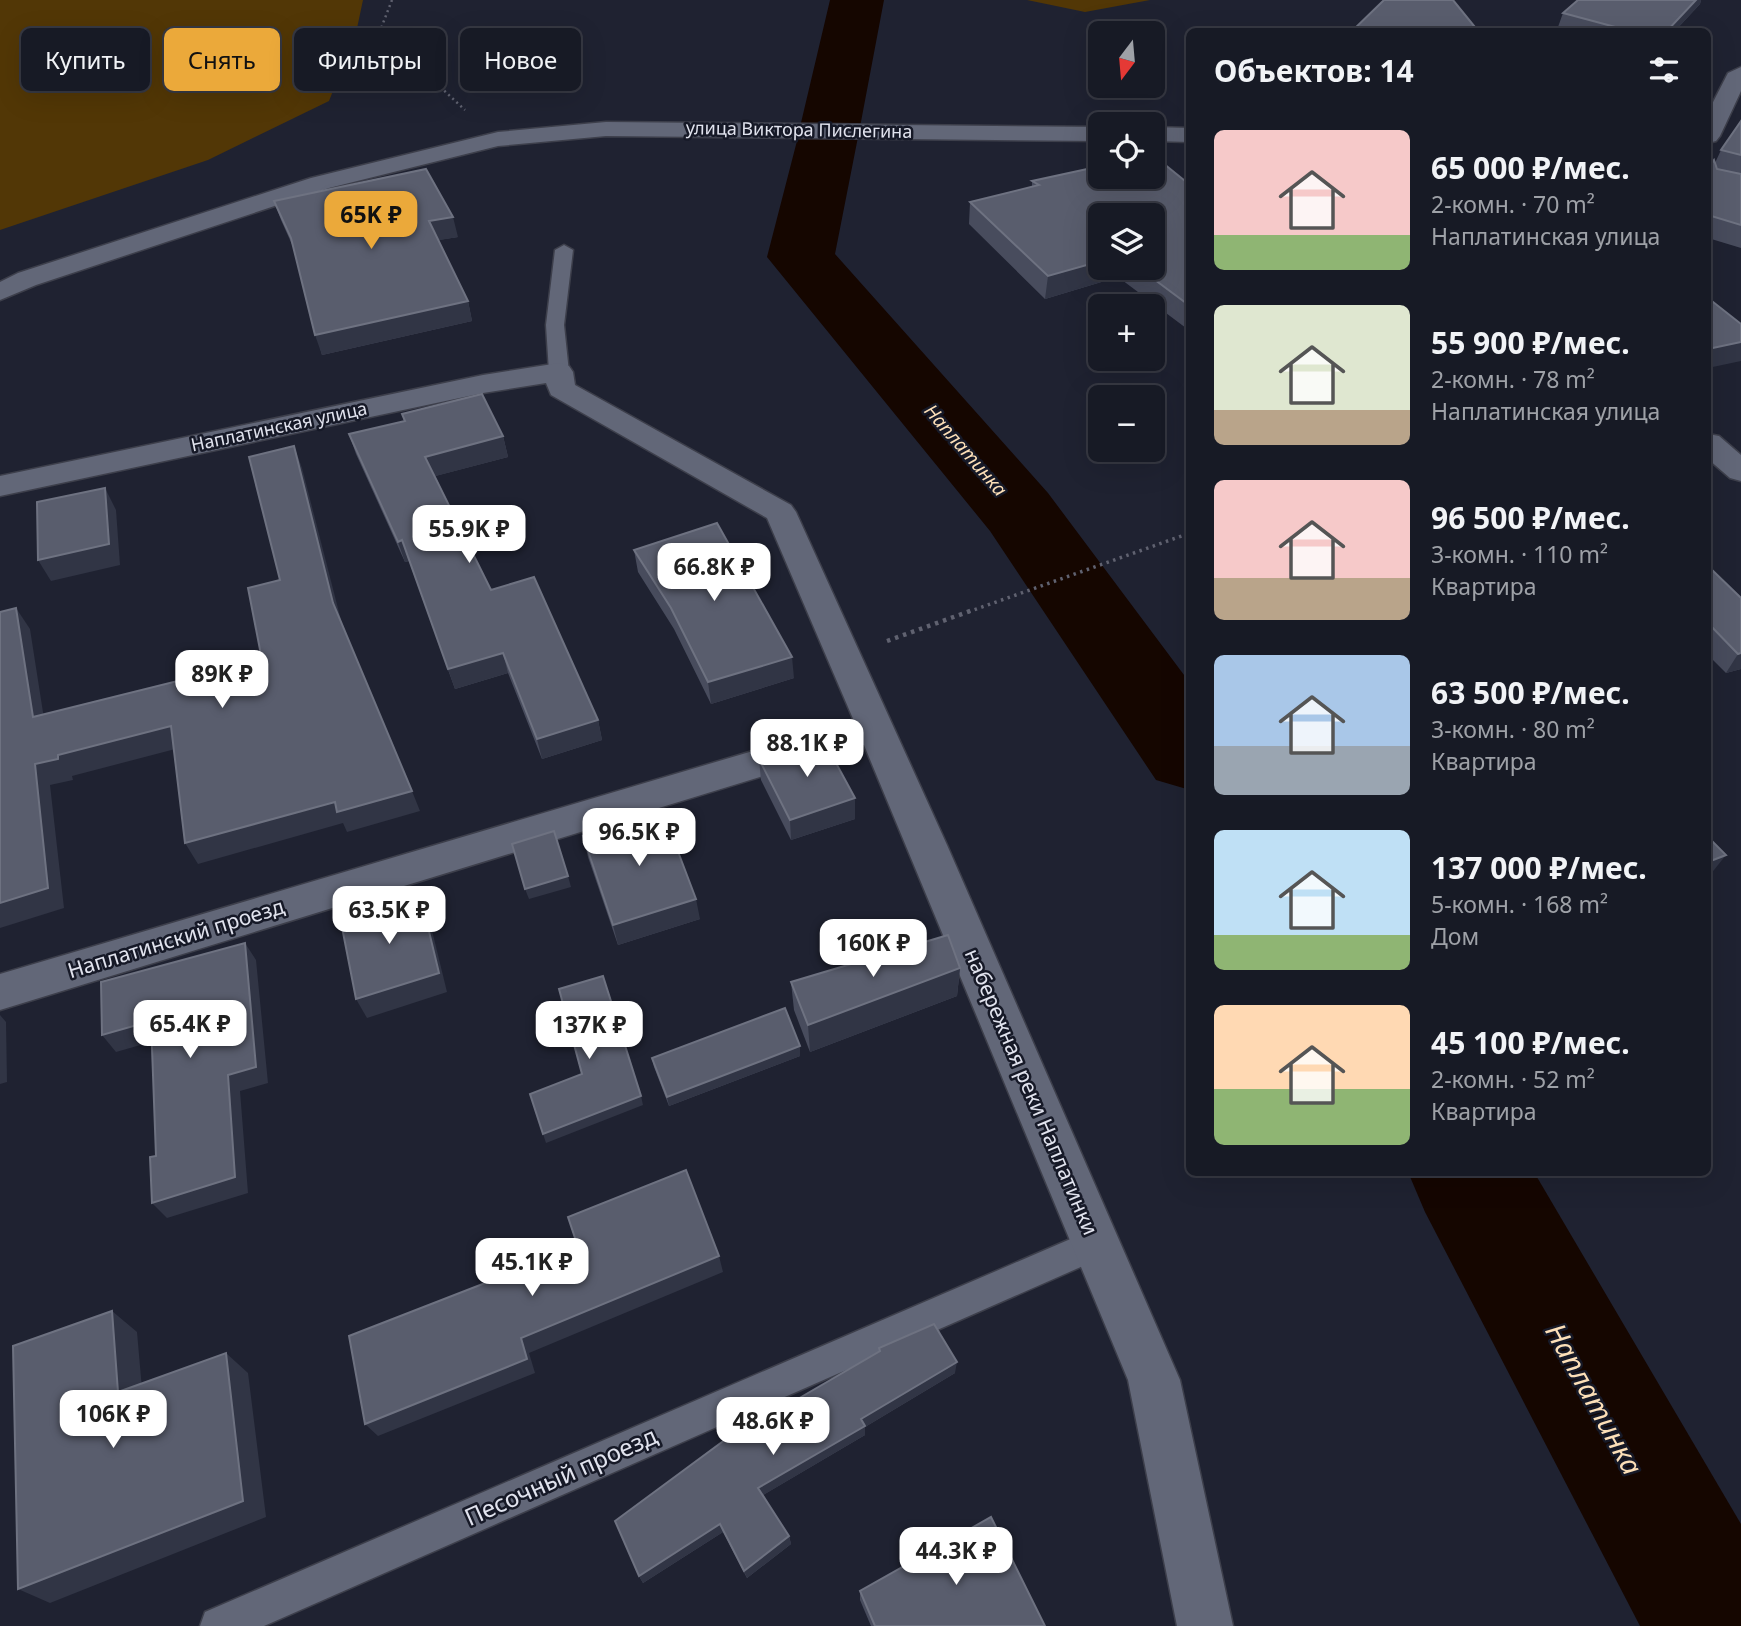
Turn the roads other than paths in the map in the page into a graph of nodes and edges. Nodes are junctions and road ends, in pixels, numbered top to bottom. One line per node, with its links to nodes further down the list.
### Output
1 (1741, 74): 2 (street)
2 (1711, 130)
3 (1088, 134): 7 (street, улица Виктора Пислегина)
4 (1165, 134): 5 (street)
5 (1186, 135)
6 (564, 250): 8 (lane)
7 (0, 292)
8 (559, 372): 11 (street, Наплатинская улица); 12 (street, набережная реки Наплатинки)
9 (1711, 446): 10 (street)
10 (1741, 471)
11 (0, 486)
12 (875, 729): 13 (street, Наплатинский проезд); 14 (street, набережная реки Наплатинки)
13 (0, 992)
14 (1096, 1244): 15 (lane, Песочный проезд); 16 (street, набережная реки Наплатинки)
15 (219, 1626)
16 (1205, 1626)

